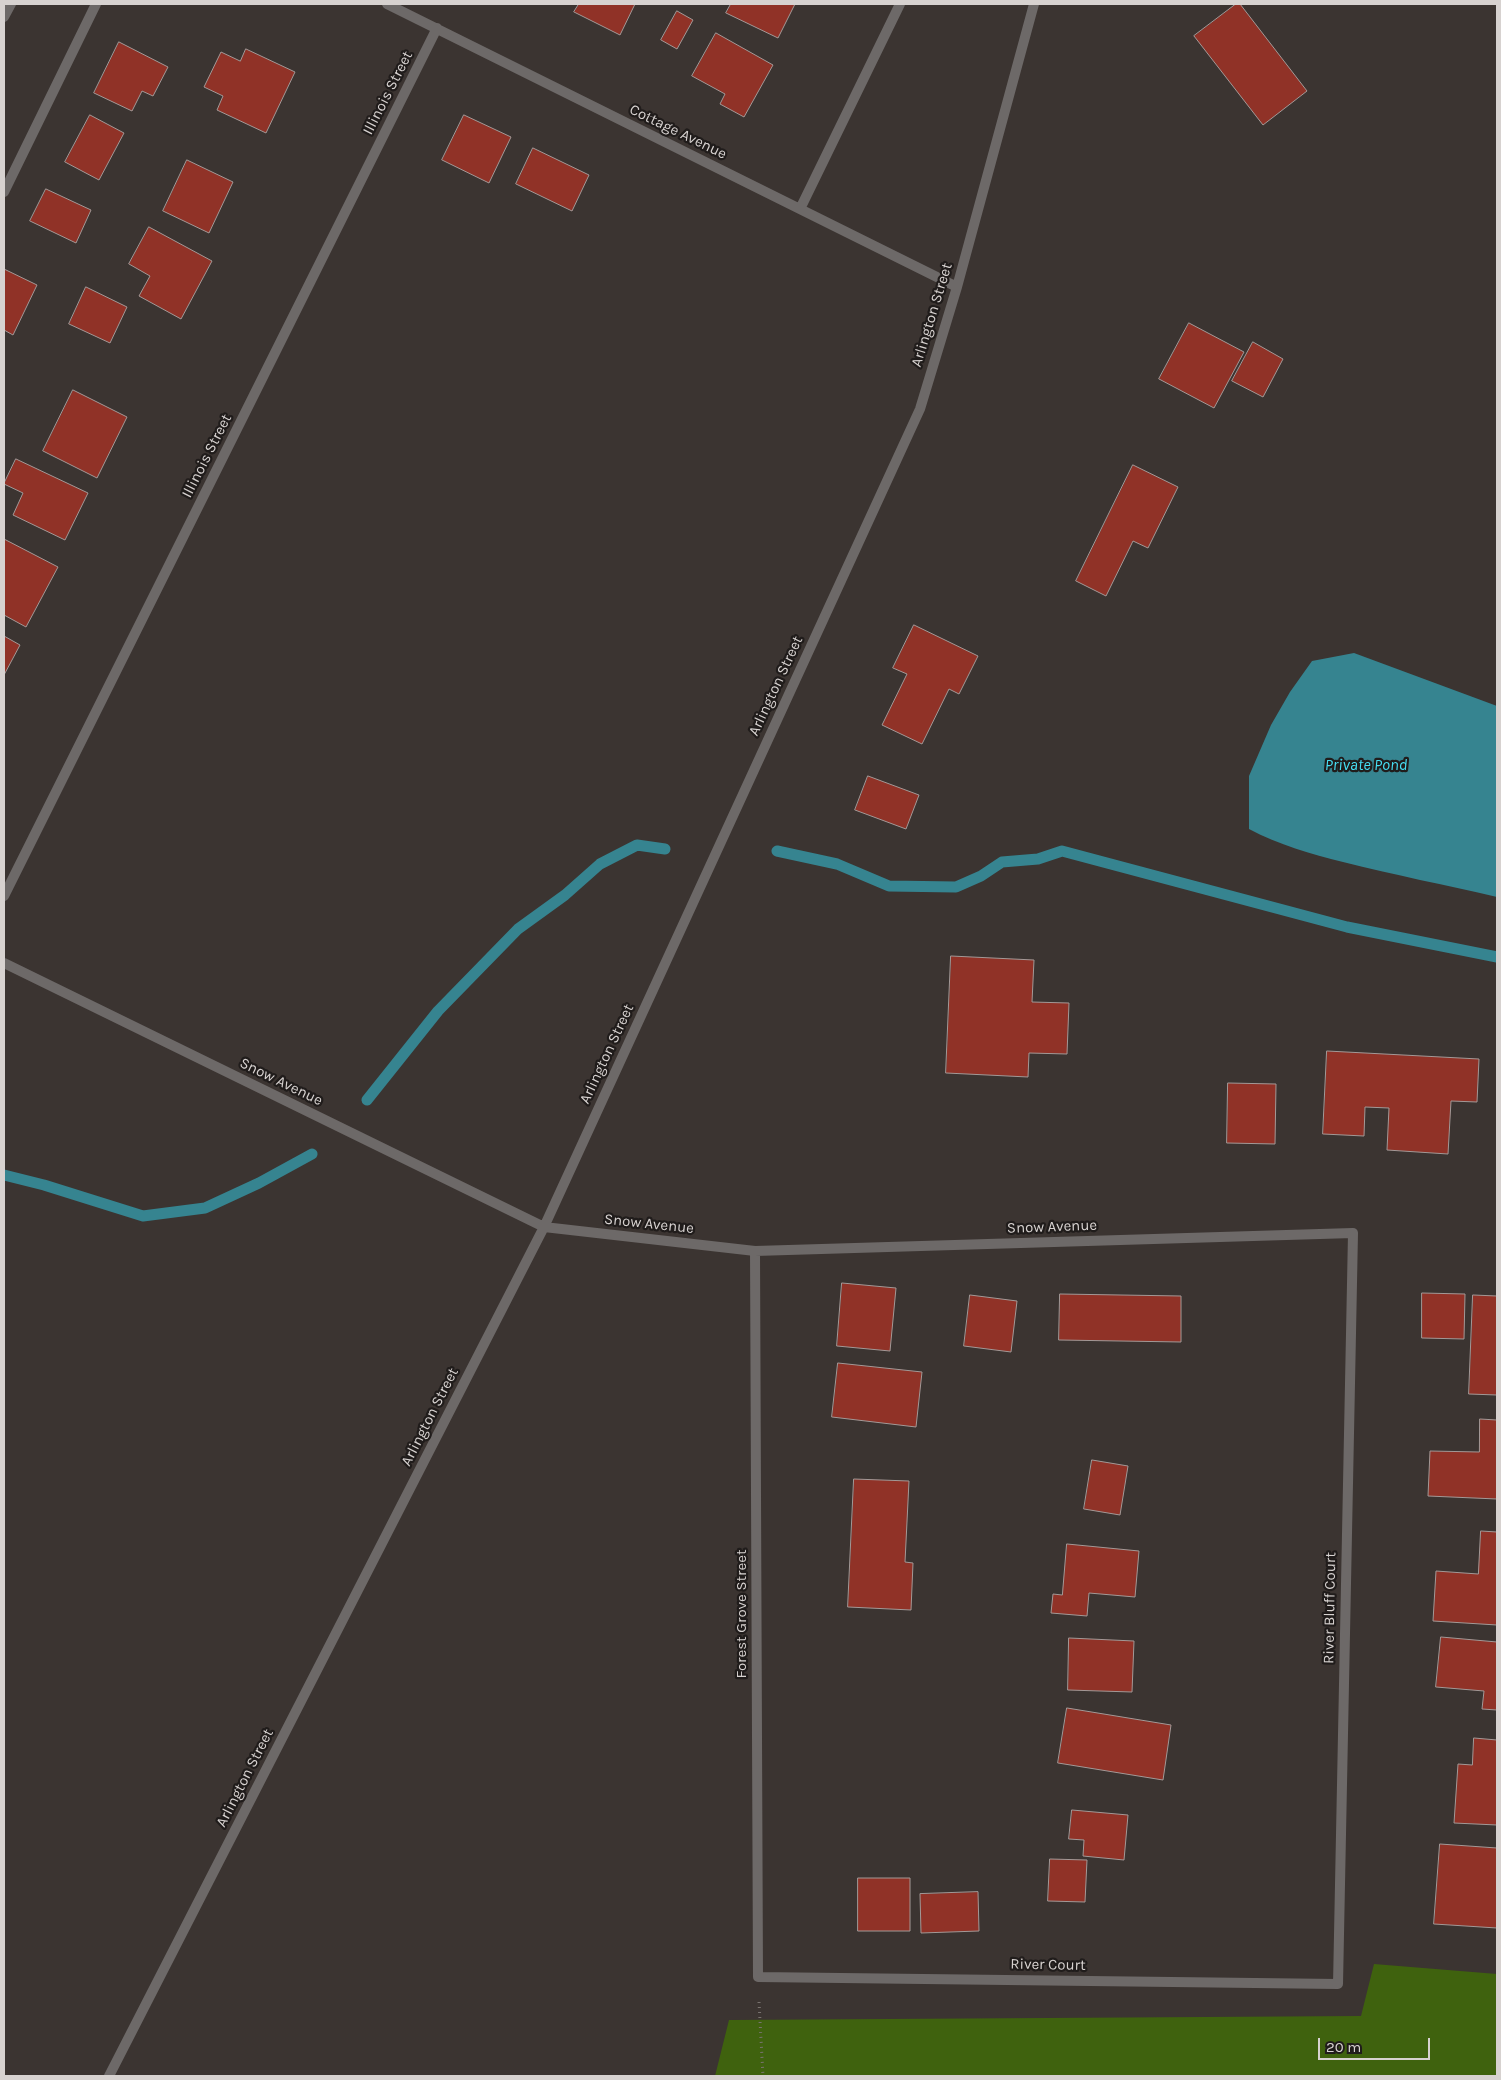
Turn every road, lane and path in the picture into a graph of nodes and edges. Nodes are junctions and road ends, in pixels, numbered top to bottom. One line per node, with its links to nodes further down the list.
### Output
1 (11, 4): 6 (street)
2 (96, 4): 8 (street)
3 (387, 4): 7 (street, Cottage Avenue)
4 (900, 4): 9 (street)
5 (1034, 4): 10 (street, Arlington Street)
6 (4, 17)
7 (437, 28): 9 (street, Cottage Avenue); 11 (street, Illinois Street)
8 (4, 192)
9 (800, 210): 10 (street, Cottage Avenue)
10 (957, 287): 13 (street, Arlington Street)
11 (4, 896)
12 (4, 963): 13 (street, Snow Avenue)
13 (544, 1227): 15 (street, Snow Avenue); 18 (street, Arlington Street)
14 (1353, 1234): 15 (street, Snow Avenue); 17 (street, River Bluff Court)
15 (755, 1251): 16 (street, Forest Grove Street)
16 (758, 1977): 17 (street, River Court); 19 (path)
17 (1338, 1984)
18 (109, 2076)
19 (763, 2076)

